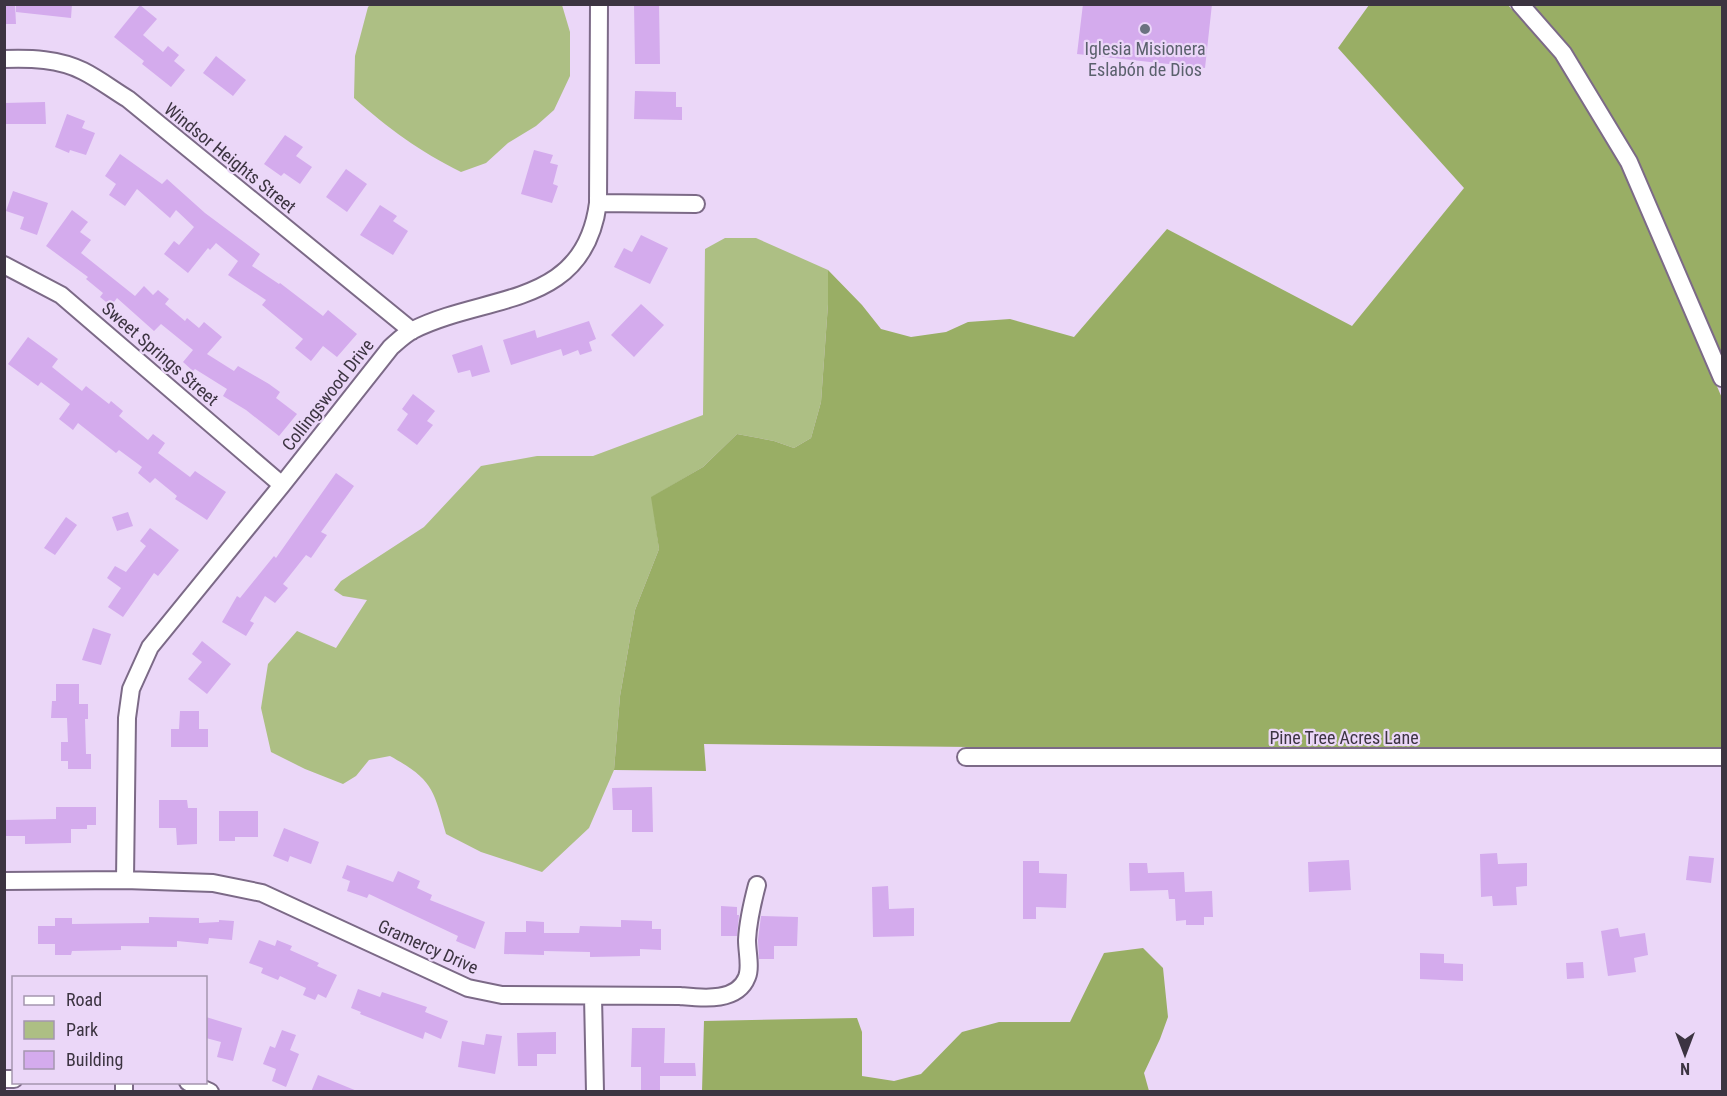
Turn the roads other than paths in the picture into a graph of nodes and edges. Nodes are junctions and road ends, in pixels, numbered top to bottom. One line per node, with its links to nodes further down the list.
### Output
1 (599, 4): 4 (street, Collingswood Drive)
2 (1520, 4): 8 (street)
3 (4, 59): 7 (street, Windsor Heights Street)
4 (598, 202): 5 (street); 7 (street, Collingswood Drive)
5 (696, 204)
6 (4, 265): 9 (street, Sweet Springs Street)
7 (412, 331): 9 (street, Collingswood Drive)
8 (1722, 378)
9 (282, 485): 12 (street, Collingswood Drive)
10 (966, 757): 11 (street, Pine Tree Acres Lane)
11 (1722, 757)
12 (125, 880): 13 (street, Gramercy Drive); 15 (street, Gramercy Drive)
13 (4, 881)
14 (757, 885): 15 (street, Gramercy Drive)
15 (593, 996): 18 (street)
16 (190, 1084): 17 (street)
17 (210, 1092)
18 (595, 1092)

